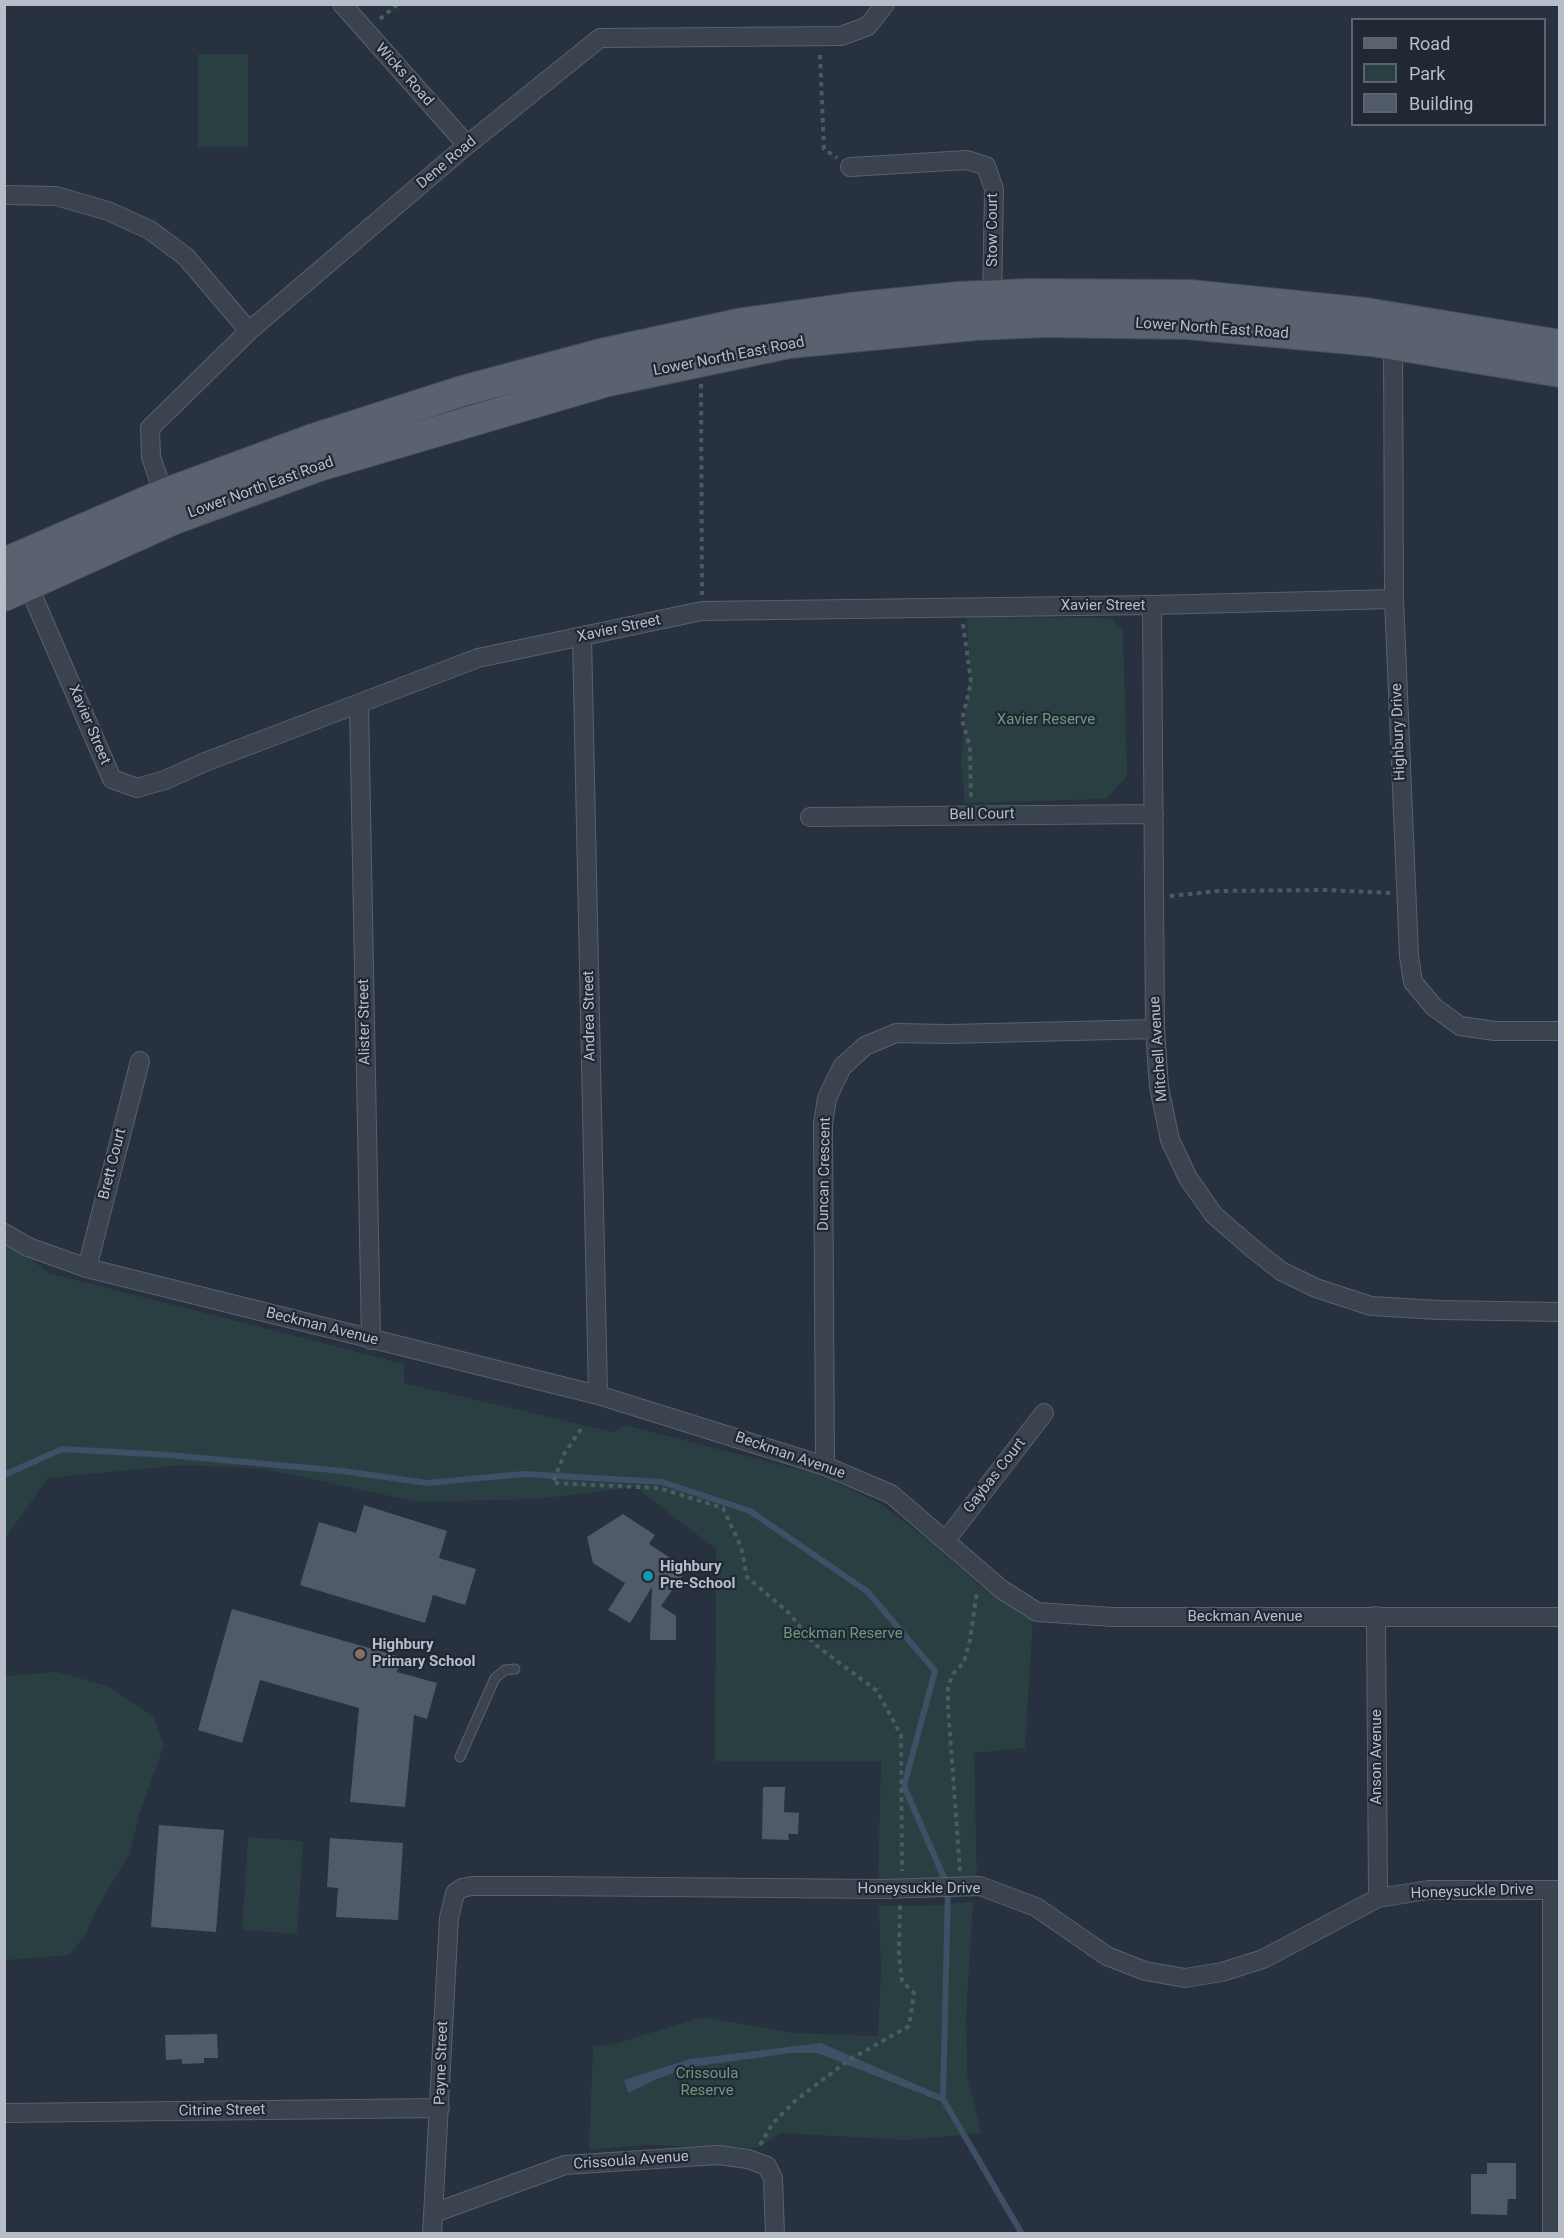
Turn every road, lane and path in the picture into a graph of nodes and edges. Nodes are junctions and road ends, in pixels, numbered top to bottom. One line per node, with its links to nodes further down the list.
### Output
1 (342, 4): 4 (street, Wicks Road)
2 (885, 4): 3 (street, Dene Road)
3 (819, 36): 4 (street, Dene Road); 5 (path)
4 (467, 145): 8 (street, Dene Road)
5 (850, 167): 7 (street, Stow Court)
6 (4, 195): 8 (street)
7 (993, 310): 9 (main road, Lower North East Road); 13 (main road, Lower North East Road)
8 (249, 331): 13 (street, Dene Road)
9 (1393, 331): 10 (main road, Lower North East Road); 11 (main road, Lower North East Road); 16 (street, Highbury Drive)
10 (1560, 345)
11 (1560, 372)
12 (701, 377): 19 (path)
13 (168, 507): 14 (main road, Lower North East Road); 15 (main road, Lower North East Road)
14 (11, 560): 15 (street, Xavier Street)
15 (16, 590): 21 (street, Xavier Street)
16 (1394, 600): 17 (street, Xavier Street); 25 (street, Highbury Drive)
17 (1152, 605): 18 (street, Xavier Street); 22 (street, Mitchell Avenue)
18 (962, 607): 19 (street, Xavier Street); 23 (path)
19 (702, 612): 20 (street, Xavier Street)
20 (582, 637): 21 (street, Xavier Street); 34 (street, Andrea Street)
21 (358, 705): 33 (street, Alister Street)
22 (1154, 814): 23 (street, Bell Court); 26 (street, Mitchell Avenue)
23 (971, 816): 24 (street, Bell Court)
24 (810, 817)
25 (1406, 894): 26 (path); 28 (street, Highbury Drive)
26 (1155, 896): 27 (street, Mitchell Avenue)
27 (1155, 1029): 32 (street, Mitchell Avenue); 37 (street, Duncan Crescent)
28 (1560, 1031)
29 (140, 1061): 31 (street, Brett Court)
30 (4, 1233): 31 (street, Beckman Avenue)
31 (87, 1268): 33 (street, Beckman Avenue)
32 (1560, 1312)
33 (371, 1340): 34 (street, Beckman Avenue)
34 (598, 1395): 37 (street, Beckman Avenue)
35 (1044, 1413): 38 (street, Gaybas Court)
36 (581, 1429): 45 (path)
37 (825, 1466): 38 (street, Beckman Avenue)
38 (946, 1540): 39 (street, Beckman Avenue)
39 (979, 1569): 40 (street, Beckman Avenue); 44 (path)
40 (1376, 1616): 41 (street, Beckman Avenue); 48 (street, Anson Avenue)
41 (1560, 1617)
42 (515, 1669): 43 (lane)
43 (460, 1757)
44 (960, 1887): 45 (street, Honeysuckle Drive); 48 (street, Honeysuckle Drive)
45 (901, 1888): 47 (street, Honeysuckle Drive); 51 (path)
46 (1556, 1890): 48 (street, Honeysuckle Drive); 55 (street)
47 (455, 1893): 49 (street, Payne Street)
48 (1378, 1898)
49 (440, 2108): 50 (street, Citrine Street); 52 (street, Payne Street)
50 (4, 2114)
51 (748, 2158): 52 (street, Crissoula Avenue); 54 (street)
52 (434, 2213): 53 (street, Payne Street)
53 (432, 2234)
54 (776, 2234)
55 (1552, 2234)

